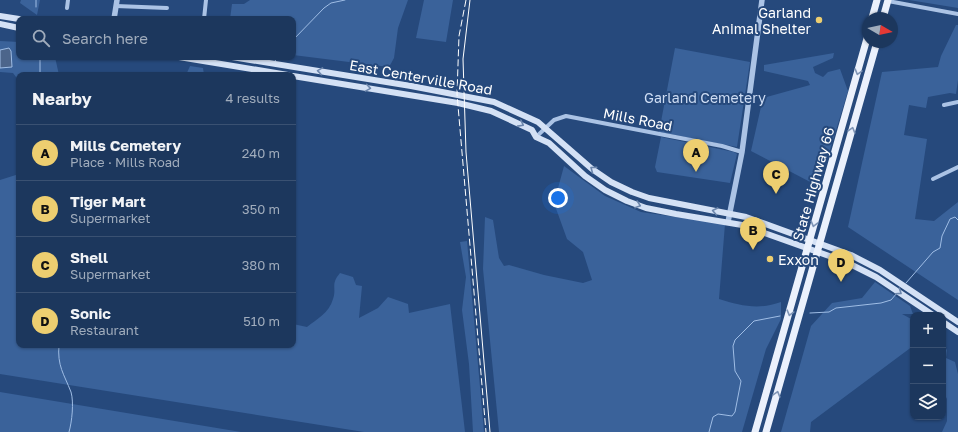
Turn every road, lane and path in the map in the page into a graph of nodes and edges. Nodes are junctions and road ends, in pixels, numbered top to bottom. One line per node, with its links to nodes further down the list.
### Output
1 (68, 0): 7 (street)
2 (206, 0): 14 (street)
3 (762, 0): 34 (street)
4 (877, 0): 9 (main road)
5 (887, 0): 10 (main road); 11 (street)
6 (116, 3): 8 (street); 13 (street)
7 (67, 8)
8 (166, 8)
9 (874, 12)
10 (884, 12)
11 (958, 14)
12 (0, 16): 15 (main road)
13 (114, 16)
14 (204, 16)
15 (16, 19)
16 (0, 24): 17 (main road)
17 (16, 27)
18 (864, 48): 39 (main road, State Highway 66, one-way to 39)
19 (875, 48): 40 (main road, State Highway 66, one-way to 19)
20 (204, 60): 22 (main road)
21 (247, 60): 23 (main road, East Centerville Road, one-way to 21)
22 (270, 72)
23 (336, 74): 25 (main road); 26 (main road, East Centerville Road)
24 (296, 76): 25 (main road, East Centerville Road)
25 (334, 83): 27 (main road, East Centerville Road, one-way to 27)
26 (411, 86): 27 (main road); 29 (main road, East Centerville Road)
27 (410, 95): 31 (main road, East Centerville Road)
28 (958, 102): 30 (street)
29 (504, 105): 31 (main road); 32 (main road, East Centerville Road)
30 (944, 105)
31 (503, 115): 33 (main road, East Centerville Road, one-way to 33)
32 (546, 128): 33 (street, Mills Road); 34 (street, Mills Road); 37 (main road, East Centerville Road, one-way to 32)
33 (536, 137): 38 (main road, East Centerville Road, one-way to 38)
34 (742, 152): 37 (street)
35 (958, 167): 36 (street)
36 (933, 179)
37 (730, 214): 38 (street); 39 (main road, East Centerville Road)
38 (728, 222): 41 (main road, East Centerville Road)
39 (810, 240): 40 (main road, East Centerville Road); 41 (main road, State Highway 66)
40 (819, 244): 42 (main road, State Highway 66); 44 (main road, East Centerville Road)
41 (807, 249): 42 (main road, East Centerville Road); 47 (main road, State Highway 66, one-way to 47)
42 (817, 253): 43 (main road, East Centerville Road, one-way to 43); 48 (main road, State Highway 66, one-way to 42)
43 (929, 312)
44 (958, 322)
45 (946, 324): 46 (main road)
46 (958, 332)
47 (756, 432)
48 (766, 432)

